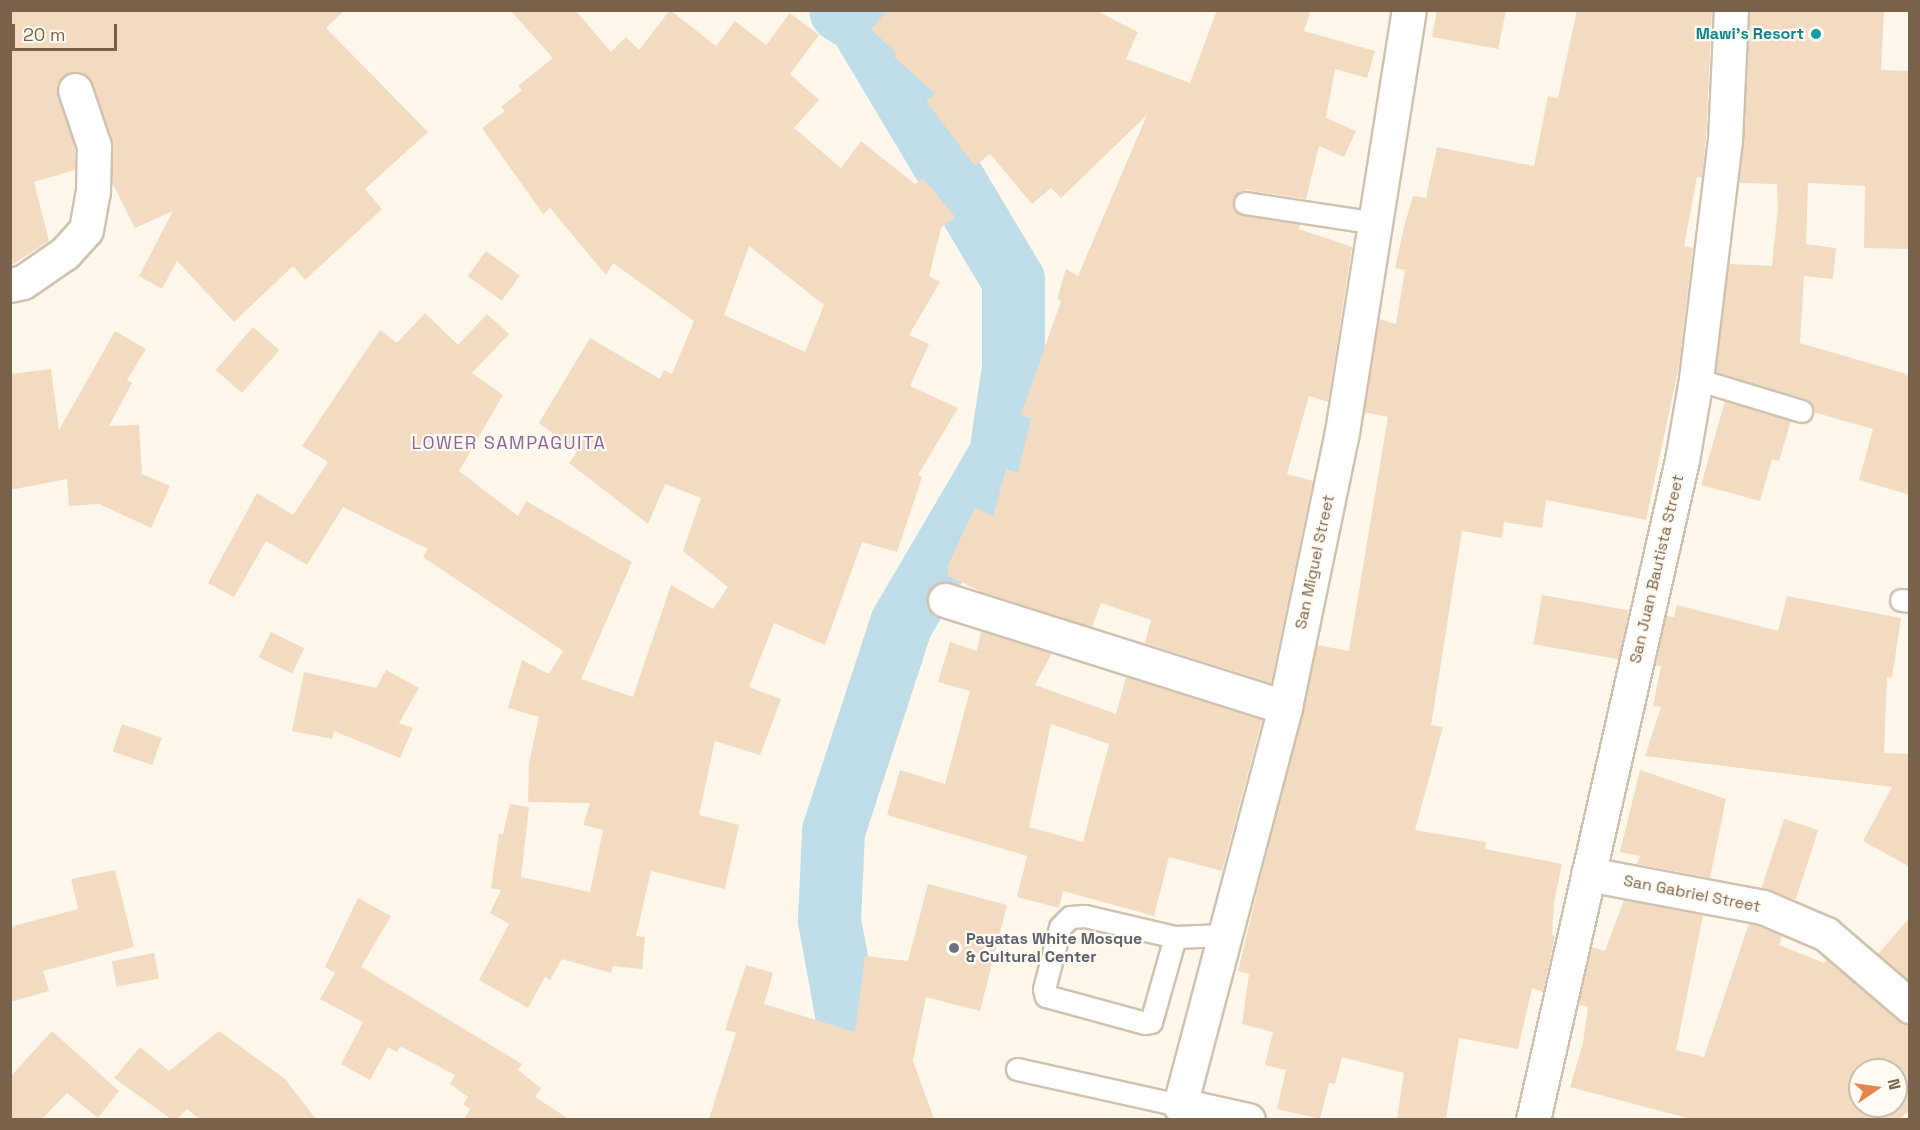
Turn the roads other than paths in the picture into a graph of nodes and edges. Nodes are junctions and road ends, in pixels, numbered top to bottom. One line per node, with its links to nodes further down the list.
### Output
1 (1409, 10): 5 (street, San Miguel Street)
2 (1731, 10): 7 (street, San Juan Bautista Street)
3 (75, 90): 6 (street)
4 (1245, 202): 5 (lane)
5 (1376, 223): 10 (street, San Miguel Street)
6 (10, 285)
7 (1696, 379): 8 (lane); 11 (street, San Juan Bautista Street)
8 (1802, 411)
9 (945, 600): 10 (street)
10 (1285, 706): 12 (street, San Miguel Street)
11 (1588, 874): 14 (street, San Gabriel Street); 18 (street, San Juan Bautista Street)
12 (1224, 935): 13 (lane); 16 (street, San Miguel Street)
13 (1175, 937): 13 (lane)
14 (1910, 1006)
15 (1017, 1069): 16 (lane)
16 (1180, 1105): 17 (street)
17 (1248, 1119)
18 (1533, 1119)

